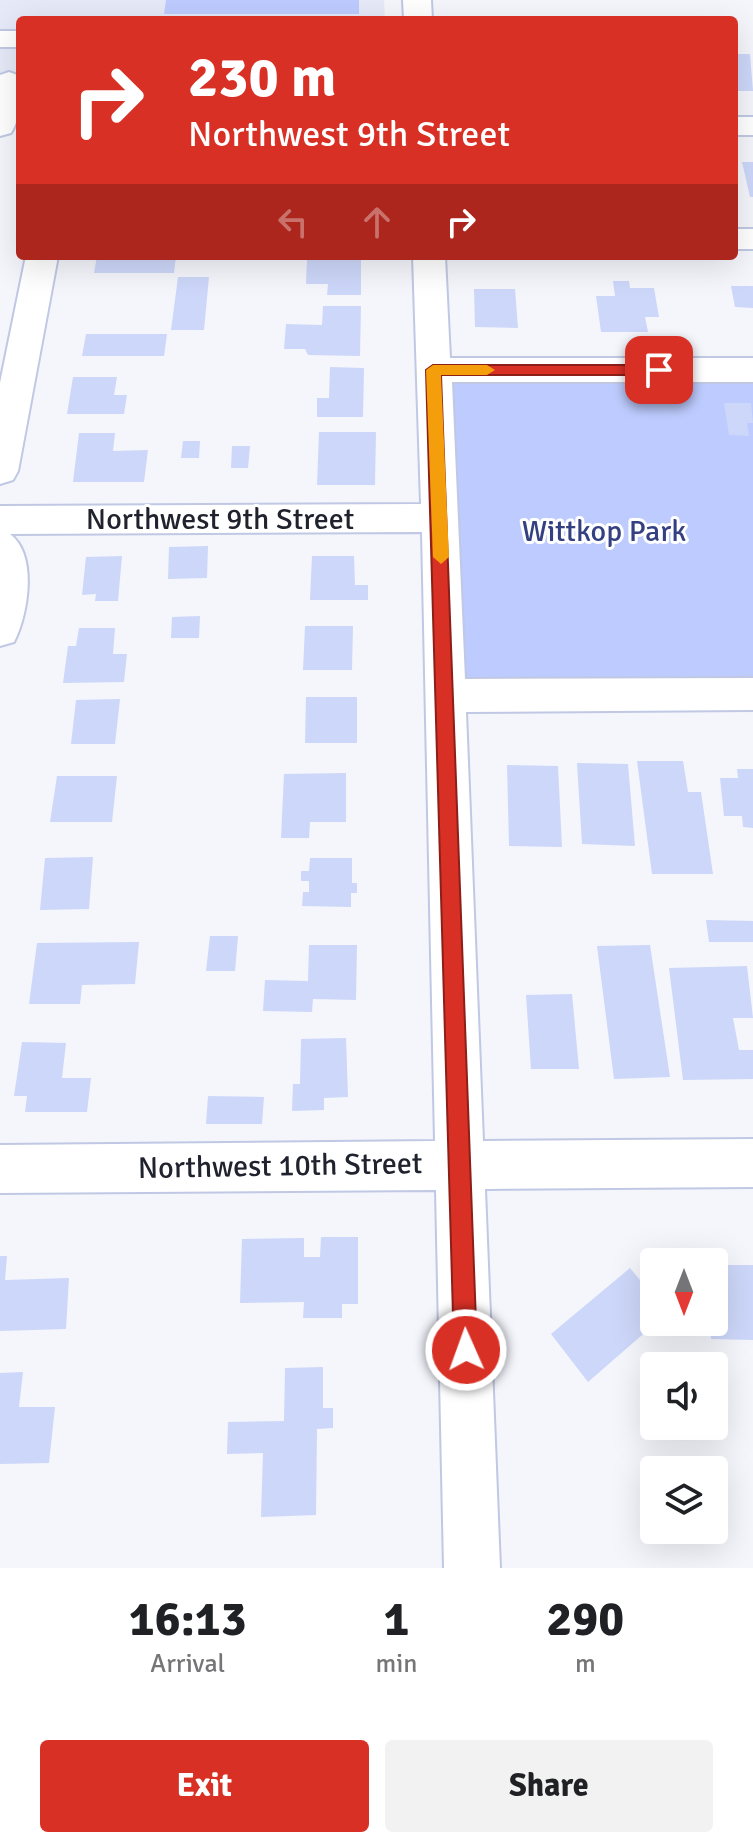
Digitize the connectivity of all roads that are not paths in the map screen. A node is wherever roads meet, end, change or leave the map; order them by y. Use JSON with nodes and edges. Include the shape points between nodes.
{"nodes":[{"id":1,"x":10,"y":81,"type":"edge"},
{"id":2,"x":0,"y":128,"type":"edge"},
{"id":3,"x":41,"y":260,"type":"edge"},
{"id":4,"x":429,"y":260,"type":"edge"},
{"id":5,"x":433,"y":370,"type":"junction"},
{"id":6,"x":753,"y":370,"type":"edge"},
{"id":7,"x":0,"y":471,"type":"edge"},
{"id":8,"x":440,"y":518,"type":"junction"},
{"id":9,"x":0,"y":520,"type":"edge"},
{"id":10,"x":0,"y":545,"type":"edge"},
{"id":11,"x":0,"y":631,"type":"edge"},
{"id":12,"x":753,"y":694,"type":"edge"},
{"id":13,"x":445,"y":696,"type":"junction"},
{"id":14,"x":753,"y":1163,"type":"edge"},
{"id":15,"x":460,"y":1164,"type":"junction"},
{"id":16,"x":0,"y":1169,"type":"edge"},
{"id":17,"x":472,"y":1568,"type":"edge"}],
"edges":[{"from":1,"to":2,"type":"street"},
{"from":3,"to":7,"type":"street"},
{"from":4,"to":5,"type":"street"},
{"from":5,"to":6,"type":"street"},
{"from":5,"to":8,"type":"street"},
{"from":8,"to":9,"type":"street","name":"Northwest 9th Street"},
{"from":8,"to":13,"type":"street"},
{"from":10,"to":11,"type":"street","via":[[10,571]]},
{"from":12,"to":13,"type":"street"},
{"from":13,"to":15,"type":"street"},
{"from":14,"to":15,"type":"street","name":"Northwest 10th Street"},
{"from":15,"to":16,"type":"street","name":"Northwest 10th Street"},
{"from":15,"to":17,"type":"street"}]}
